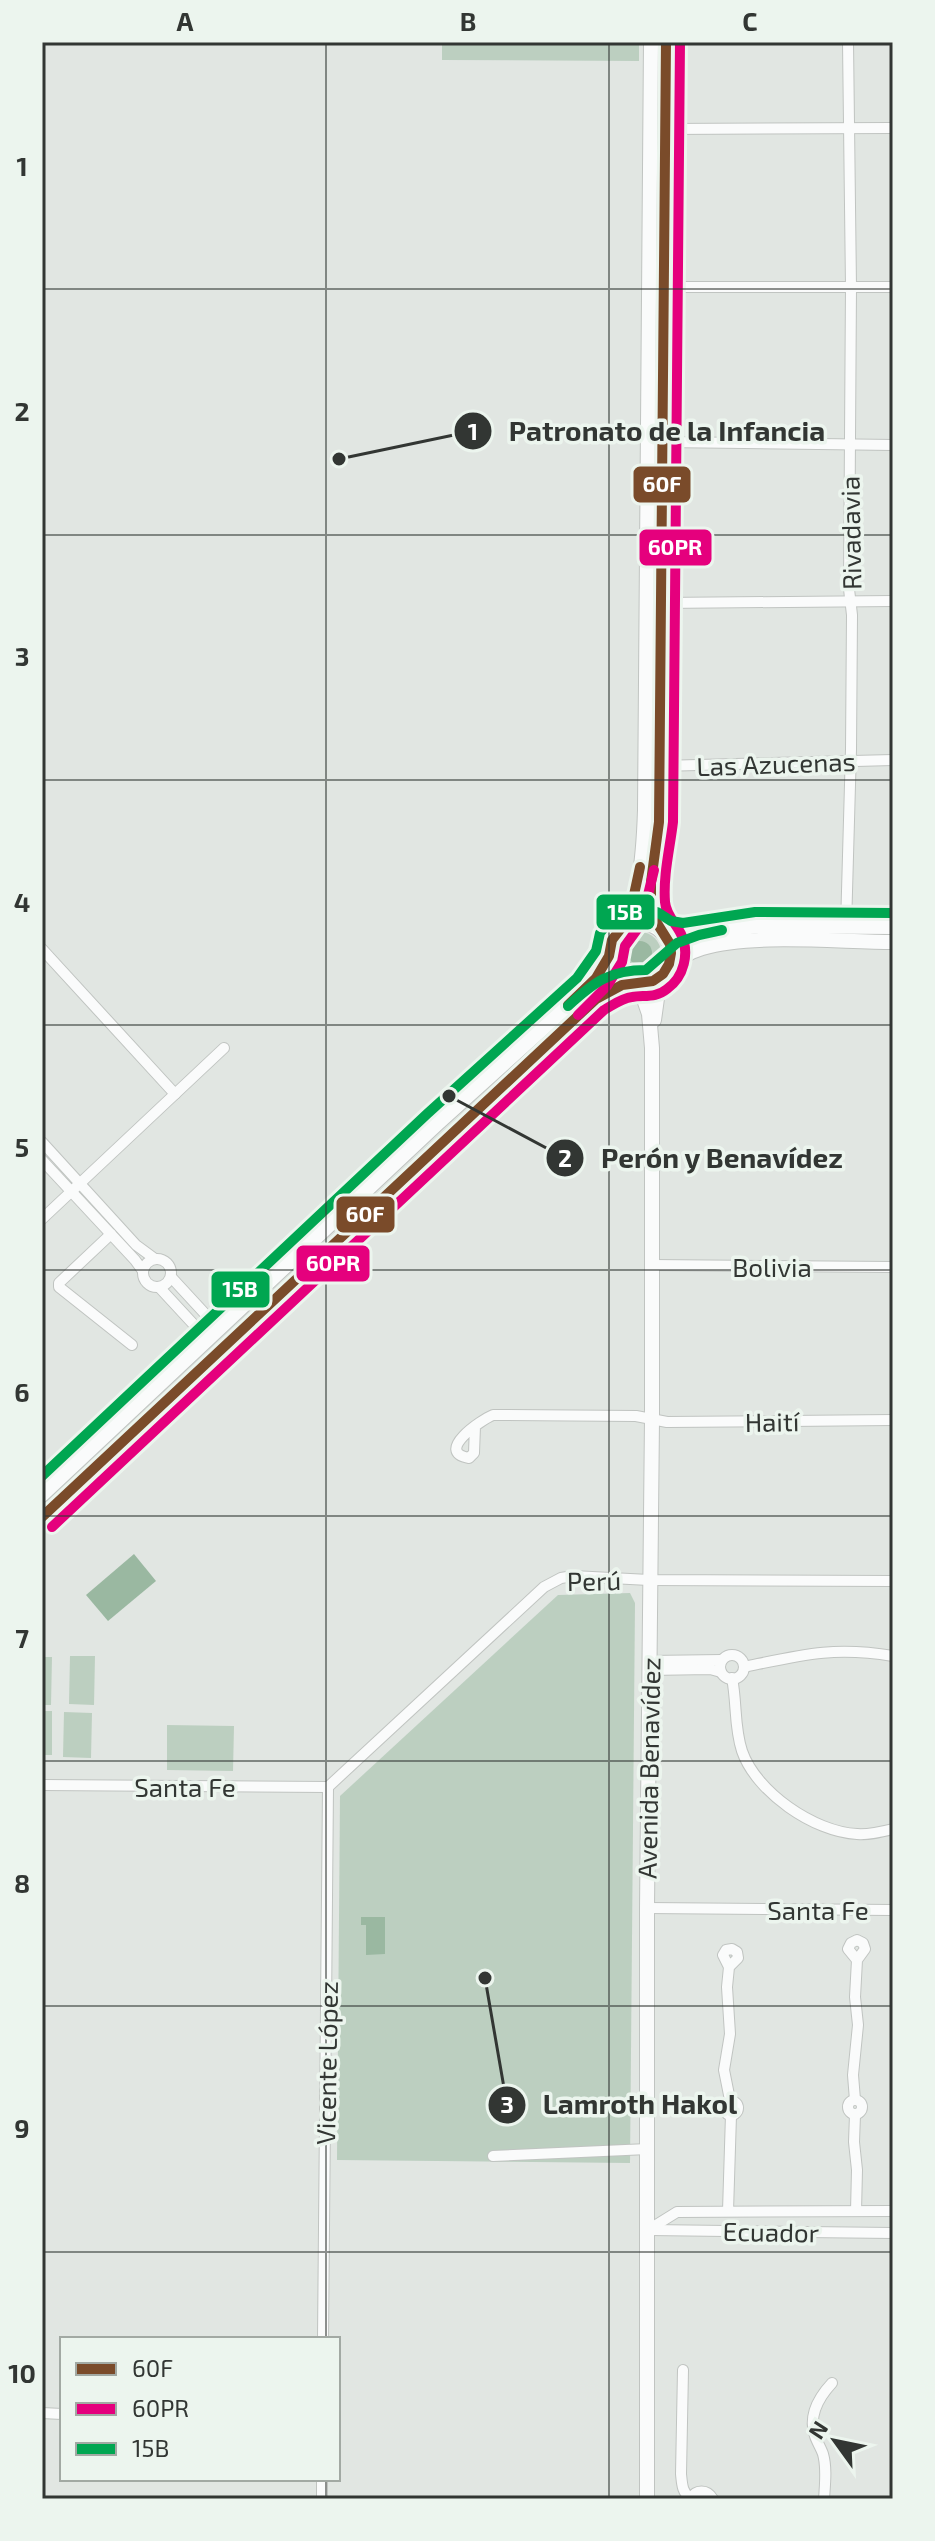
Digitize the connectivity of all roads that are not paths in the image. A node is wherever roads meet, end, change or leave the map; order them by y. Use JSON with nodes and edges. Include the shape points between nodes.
{"nodes":[{"id":1,"x":651,"y":42,"type":"edge"},
{"id":2,"x":666,"y":42,"type":"edge"},
{"id":3,"x":848,"y":42,"type":"edge"},
{"id":4,"x":849,"y":127,"type":"junction"},
{"id":5,"x":893,"y":128,"type":"edge"},
{"id":6,"x":666,"y":129,"type":"junction"},
{"id":7,"x":657,"y":286,"type":"junction"},
{"id":8,"x":851,"y":287,"type":"junction"},
{"id":9,"x":893,"y":287,"type":"edge"},
{"id":10,"x":663,"y":442,"type":"junction"},
{"id":11,"x":849,"y":444,"type":"junction"},
{"id":12,"x":893,"y":445,"type":"edge"},
{"id":13,"x":851,"y":601,"type":"junction"},
{"id":14,"x":893,"y":601,"type":"edge"},
{"id":15,"x":662,"y":603,"type":"junction"},
{"id":16,"x":893,"y":760,"type":"edge"},
{"id":17,"x":850,"y":761,"type":"junction"},
{"id":18,"x":660,"y":766,"type":"junction"},
{"id":19,"x":623,"y":927,"type":"junction"},
{"id":20,"x":846,"y":927,"type":"junction"},
{"id":21,"x":893,"y":927,"type":"edge"},
{"id":22,"x":663,"y":932,"type":"junction"},
{"id":23,"x":893,"y":942,"type":"edge"},
{"id":24,"x":42,"y":949,"type":"edge"},
{"id":25,"x":609,"y":956,"type":"junction"},
{"id":26,"x":667,"y":970,"type":"junction"},
{"id":27,"x":634,"y":984,"type":"junction"},
{"id":28,"x":652,"y":1036,"type":"junction"},
{"id":29,"x":224,"y":1048,"type":"dead end"},
{"id":30,"x":175,"y":1094,"type":"junction"},
{"id":31,"x":42,"y":1142,"type":"edge"},
{"id":32,"x":42,"y":1160,"type":"edge"},
{"id":33,"x":80,"y":1183,"type":"junction"},
{"id":34,"x":72,"y":1191,"type":"junction"},
{"id":35,"x":42,"y":1219,"type":"edge"},
{"id":36,"x":111,"y":1234,"type":"junction"},
{"id":37,"x":155,"y":1259,"type":"junction"},
{"id":38,"x":651,"y":1265,"type":"junction"},
{"id":39,"x":893,"y":1267,"type":"edge"},
{"id":40,"x":143,"y":1271,"type":"junction"},
{"id":41,"x":171,"y":1277,"type":"junction"},
{"id":42,"x":159,"y":1287,"type":"junction"},
{"id":43,"x":219,"y":1329,"type":"junction"},
{"id":44,"x":208,"y":1340,"type":"junction"},
{"id":45,"x":132,"y":1345,"type":"dead end"},
{"id":46,"x":652,"y":1419,"type":"junction"},
{"id":47,"x":893,"y":1420,"type":"edge"},
{"id":48,"x":475,"y":1426,"type":"dead end"},
{"id":49,"x":42,"y":1495,"type":"edge"},
{"id":50,"x":42,"y":1517,"type":"edge"},
{"id":51,"x":649,"y":1580,"type":"junction"},
{"id":52,"x":893,"y":1581,"type":"edge"},
{"id":53,"x":893,"y":1656,"type":"edge"},
{"id":54,"x":649,"y":1666,"type":"junction"},
{"id":55,"x":722,"y":1666,"type":"junction"},
{"id":56,"x":744,"y":1667,"type":"junction"},
{"id":57,"x":732,"y":1678,"type":"junction"},
{"id":58,"x":42,"y":1785,"type":"edge"},
{"id":59,"x":328,"y":1787,"type":"junction"},
{"id":60,"x":893,"y":1829,"type":"edge"},
{"id":61,"x":647,"y":1908,"type":"junction"},
{"id":62,"x":893,"y":1910,"type":"edge"},
{"id":63,"x":857,"y":1960,"type":"dead end"},
{"id":64,"x":729,"y":1967,"type":"dead end"},
{"id":65,"x":648,"y":2149,"type":"junction"},
{"id":66,"x":493,"y":2156,"type":"dead end"},
{"id":67,"x":728,"y":2211,"type":"junction"},
{"id":68,"x":856,"y":2211,"type":"junction"},
{"id":69,"x":893,"y":2211,"type":"edge"},
{"id":70,"x":648,"y":2230,"type":"junction"},
{"id":71,"x":893,"y":2233,"type":"edge"},
{"id":72,"x":323,"y":2337,"type":"edge"},
{"id":73,"x":683,"y":2370,"type":"dead end"},
{"id":74,"x":832,"y":2383,"type":"dead end"},
{"id":75,"x":690,"y":2498,"type":"edge"},
{"id":76,"x":647,"y":2499,"type":"edge"},
{"id":77,"x":713,"y":2499,"type":"edge"},
{"id":78,"x":824,"y":2499,"type":"edge"}],
"edges":[{"from":1,"to":7,"type":"main road"},
{"from":2,"to":6,"type":"main road"},
{"from":3,"to":4,"type":"street","name":"Rivadavia"},
{"from":4,"to":5,"type":"street"},
{"from":4,"to":6,"type":"street"},
{"from":4,"to":8,"type":"street","name":"Rivadavia"},
{"from":6,"to":7,"type":"main road"},
{"from":7,"to":8,"type":"street"},
{"from":7,"to":10,"type":"main road"},
{"from":7,"to":19,"type":"main road","via":[[644,841],[633,907]]},
{"from":8,"to":9,"type":"street"},
{"from":8,"to":11,"type":"street","name":"Rivadavia"},
{"from":10,"to":11,"type":"street"},
{"from":10,"to":15,"type":"main road"},
{"from":11,"to":12,"type":"street"},
{"from":11,"to":13,"type":"street","name":"Rivadavia"},
{"from":13,"to":14,"type":"street"},
{"from":13,"to":15,"type":"street"},
{"from":13,"to":17,"type":"street","name":"Rivadavia"},
{"from":15,"to":18,"type":"main road"},
{"from":16,"to":17,"type":"street","name":"Las Azucenas"},
{"from":17,"to":18,"type":"street","name":"Las Azucenas"},
{"from":17,"to":20,"type":"street","name":"Rivadavia"},
{"from":18,"to":22,"type":"main road","via":[[651,903]]},
{"from":19,"to":22,"type":"main road","via":[[643,922]]},
{"from":19,"to":25,"type":"main road","via":[[612,940]]},
{"from":20,"to":21,"type":"main road"},
{"from":20,"to":22,"type":"main road","via":[[756,926],[683,937]]},
{"from":22,"to":26,"type":"main road","via":[[672,950]]},
{"from":23,"to":26,"type":"main road","via":[[727,944],[700,949]]},
{"from":24,"to":30,"type":"street"},
{"from":25,"to":27,"type":"main road","via":[[615,972]]},
{"from":25,"to":43,"type":"main road","via":[[588,987]]},
{"from":26,"to":27,"type":"main road","via":[[653,982]]},
{"from":26,"to":28,"type":"main road","name":"Avenida Benavídez","via":[[658,991]]},
{"from":27,"to":28,"type":"main road","name":"Avenida Benavídez","via":[[649,1014]]},
{"from":27,"to":50,"type":"main road","via":[[596,999]]},
{"from":28,"to":38,"type":"main road","name":"Avenida Benavídez"},
{"from":29,"to":30,"type":"street"},
{"from":30,"to":33,"type":"street"},
{"from":31,"to":33,"type":"street"},
{"from":32,"to":34,"type":"street"},
{"from":33,"to":34,"type":"street"},
{"from":33,"to":37,"type":"street"},
{"from":34,"to":35,"type":"street"},
{"from":34,"to":36,"type":"street"},
{"from":36,"to":40,"type":"street"},
{"from":36,"to":45,"type":"street","via":[[59,1287]]},
{"from":37,"to":40,"type":"street"},
{"from":37,"to":41,"type":"street","via":[[168,1264]]},
{"from":38,"to":39,"type":"street","name":"Bolivia"},
{"from":38,"to":46,"type":"main road","name":"Avenida Benavídez"},
{"from":40,"to":42,"type":"street","via":[[148,1284]]},
{"from":41,"to":42,"type":"street"},
{"from":41,"to":43,"type":"street"},
{"from":42,"to":44,"type":"street"},
{"from":43,"to":44,"type":"main road"},
{"from":44,"to":49,"type":"main road"},
{"from":46,"to":47,"type":"street","name":"Haití"},
{"from":46,"to":48,"type":"street","name":"Haití","via":[[493,1415]]},
{"from":46,"to":51,"type":"main road","name":"Avenida Benavídez"},
{"from":51,"to":52,"type":"street","name":"Perú"},
{"from":51,"to":54,"type":"main road","name":"Avenida Benavídez"},
{"from":51,"to":59,"type":"street","name":"Perú","via":[[554,1580]]},
{"from":53,"to":56,"type":"street","via":[[821,1651]]},
{"from":54,"to":55,"type":"street"},
{"from":54,"to":61,"type":"main road","name":"Avenida Benavídez"},
{"from":55,"to":56,"type":"street","via":[[728,1656],[735,1656]]},
{"from":55,"to":57,"type":"street"},
{"from":56,"to":57,"type":"street"},
{"from":57,"to":60,"type":"street","via":[[743,1754],[781,1802],[840,1831]]},
{"from":58,"to":59,"type":"street","name":"Santa Fe"},
{"from":59,"to":72,"type":"street","name":"Vicente López"},
{"from":61,"to":62,"type":"street","name":"Santa Fe"},
{"from":61,"to":65,"type":"main road","name":"Avenida Benavídez"},
{"from":63,"to":68,"type":"street","via":[[853,2075],[855,2100],[863,2107],[855,2115]]},
{"from":64,"to":67,"type":"street","via":[[730,2034],[724,2070],[730,2100],[738,2107],[731,2115]]},
{"from":65,"to":66,"type":"street"},
{"from":65,"to":70,"type":"main road","name":"Avenida Benavídez"},
{"from":67,"to":68,"type":"street"},
{"from":67,"to":70,"type":"street","via":[[677,2212]]},
{"from":68,"to":69,"type":"street"},
{"from":70,"to":71,"type":"street","name":"Ecuador"},
{"from":70,"to":76,"type":"main road","name":"Avenida Benavídez"},
{"from":73,"to":75,"type":"street","via":[[681,2474]]},
{"from":74,"to":78,"type":"street","via":[[816,2405],[813,2420],[826,2469]]},
{"from":75,"to":77,"type":"street","via":[[705,2491]]}]}
